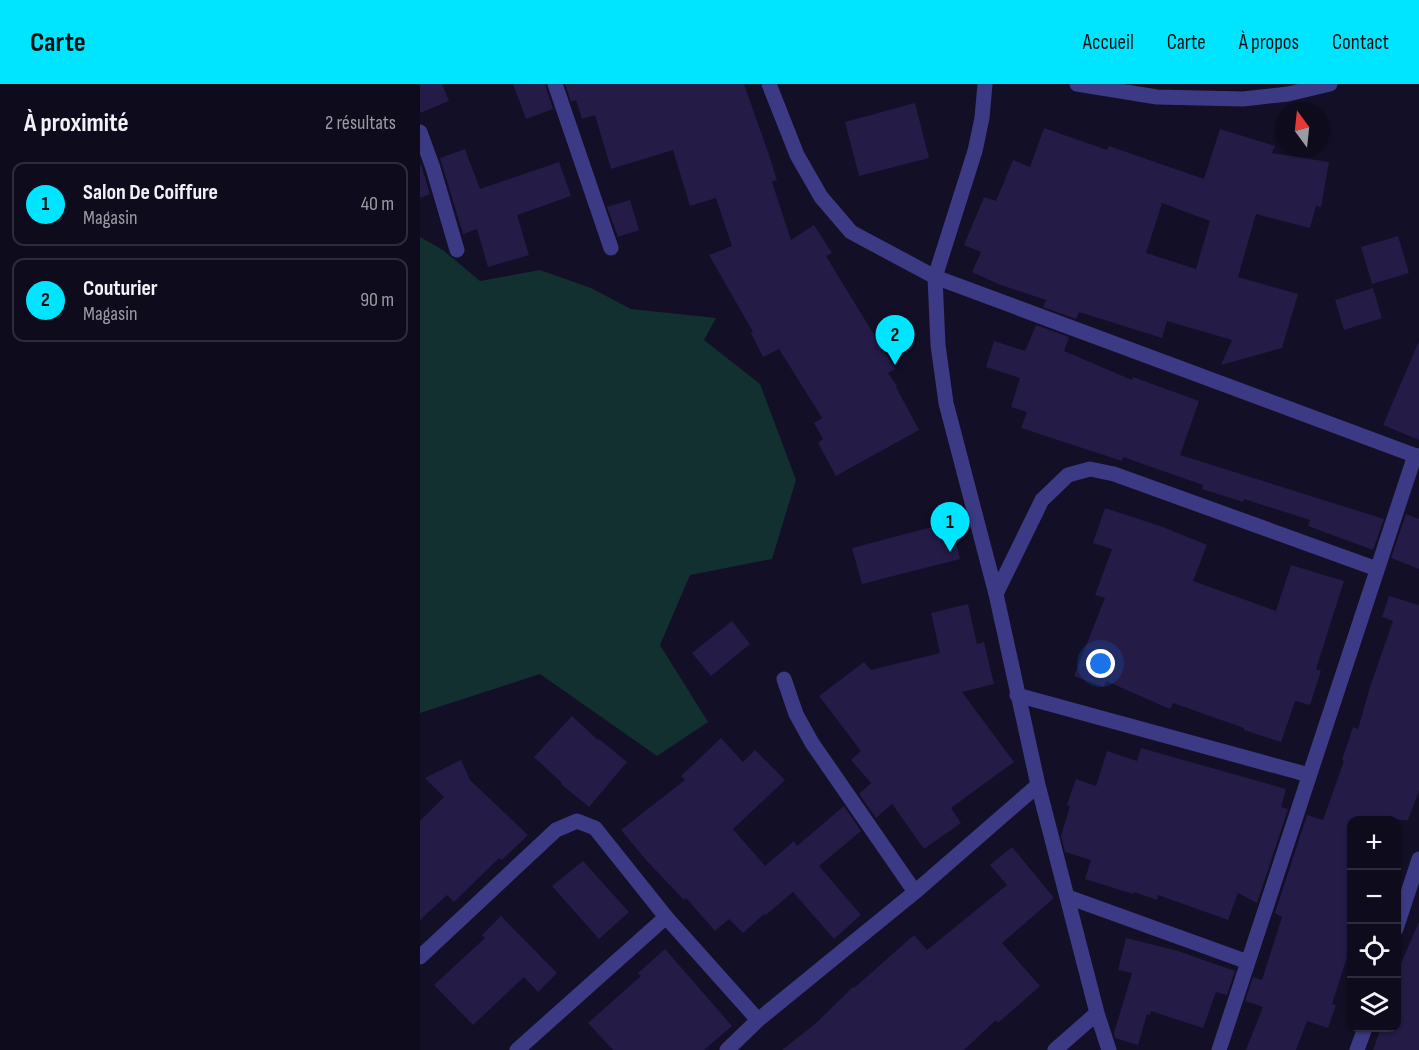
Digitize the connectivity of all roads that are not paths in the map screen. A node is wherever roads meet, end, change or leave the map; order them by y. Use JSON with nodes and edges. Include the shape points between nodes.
{"nodes":[{"id":1,"x":555,"y":84,"type":"edge"},
{"id":2,"x":769,"y":84,"type":"edge"},
{"id":3,"x":985,"y":84,"type":"edge"},
{"id":4,"x":1077,"y":84,"type":"edge"},
{"id":5,"x":1330,"y":84,"type":"edge"},
{"id":6,"x":1243,"y":91,"type":"edge"},
{"id":7,"x":420,"y":132,"type":"edge"},
{"id":8,"x":611,"y":248,"type":"dead end"},
{"id":9,"x":457,"y":250,"type":"dead end"},
{"id":10,"x":935,"y":278,"type":"junction"},
{"id":11,"x":1417,"y":456,"type":"edge"},
{"id":12,"x":1377,"y":570,"type":"junction"},
{"id":13,"x":996,"y":594,"type":"junction"},
{"id":14,"x":784,"y":679,"type":"dead end"},
{"id":15,"x":1017,"y":695,"type":"junction"},
{"id":16,"x":1309,"y":775,"type":"junction"},
{"id":17,"x":1038,"y":785,"type":"junction"},
{"id":18,"x":1419,"y":859,"type":"edge"},
{"id":19,"x":915,"y":892,"type":"junction"},
{"id":20,"x":1068,"y":897,"type":"junction"},
{"id":21,"x":666,"y":917,"type":"junction"},
{"id":22,"x":1398,"y":924,"type":"edge"},
{"id":23,"x":420,"y":957,"type":"edge"},
{"id":24,"x":1248,"y":962,"type":"junction"},
{"id":25,"x":1097,"y":1013,"type":"junction"},
{"id":26,"x":758,"y":1020,"type":"junction"},
{"id":27,"x":1364,"y":1032,"type":"edge"},
{"id":28,"x":517,"y":1050,"type":"edge"},
{"id":29,"x":727,"y":1050,"type":"edge"},
{"id":30,"x":1055,"y":1050,"type":"edge"},
{"id":31,"x":1109,"y":1050,"type":"edge"},
{"id":32,"x":1219,"y":1050,"type":"edge"},
{"id":33,"x":1357,"y":1050,"type":"edge"}],
"edges":[{"from":1,"to":8,"type":"street"},
{"from":2,"to":10,"type":"street","via":[[797,155],[821,197],[851,232]]},
{"from":3,"to":10,"type":"street","via":[[975,151]]},
{"from":4,"to":6,"type":"street","via":[[1157,97]]},
{"from":5,"to":6,"type":"street","via":[[1288,94]]},
{"from":7,"to":9,"type":"street"},
{"from":10,"to":11,"type":"street"},
{"from":10,"to":13,"type":"street","via":[[946,403]]},
{"from":11,"to":12,"type":"street"},
{"from":12,"to":13,"type":"street","via":[[1114,474],[1090,469],[1068,475],[1042,500]]},
{"from":12,"to":16,"type":"street"},
{"from":13,"to":15,"type":"street"},
{"from":14,"to":19,"type":"street","via":[[796,714],[812,743]]},
{"from":15,"to":16,"type":"street"},
{"from":15,"to":17,"type":"street"},
{"from":16,"to":24,"type":"street"},
{"from":17,"to":19,"type":"street"},
{"from":17,"to":20,"type":"street"},
{"from":18,"to":22,"type":"street"},
{"from":19,"to":26,"type":"street"},
{"from":20,"to":24,"type":"street"},
{"from":20,"to":25,"type":"street"},
{"from":21,"to":23,"type":"street","via":[[595,828],[577,821],[556,830]]},
{"from":21,"to":26,"type":"street"},
{"from":21,"to":28,"type":"street"},
{"from":24,"to":32,"type":"street"},
{"from":25,"to":30,"type":"street"},
{"from":25,"to":31,"type":"street"},
{"from":26,"to":29,"type":"street"},
{"from":27,"to":33,"type":"street"}]}
